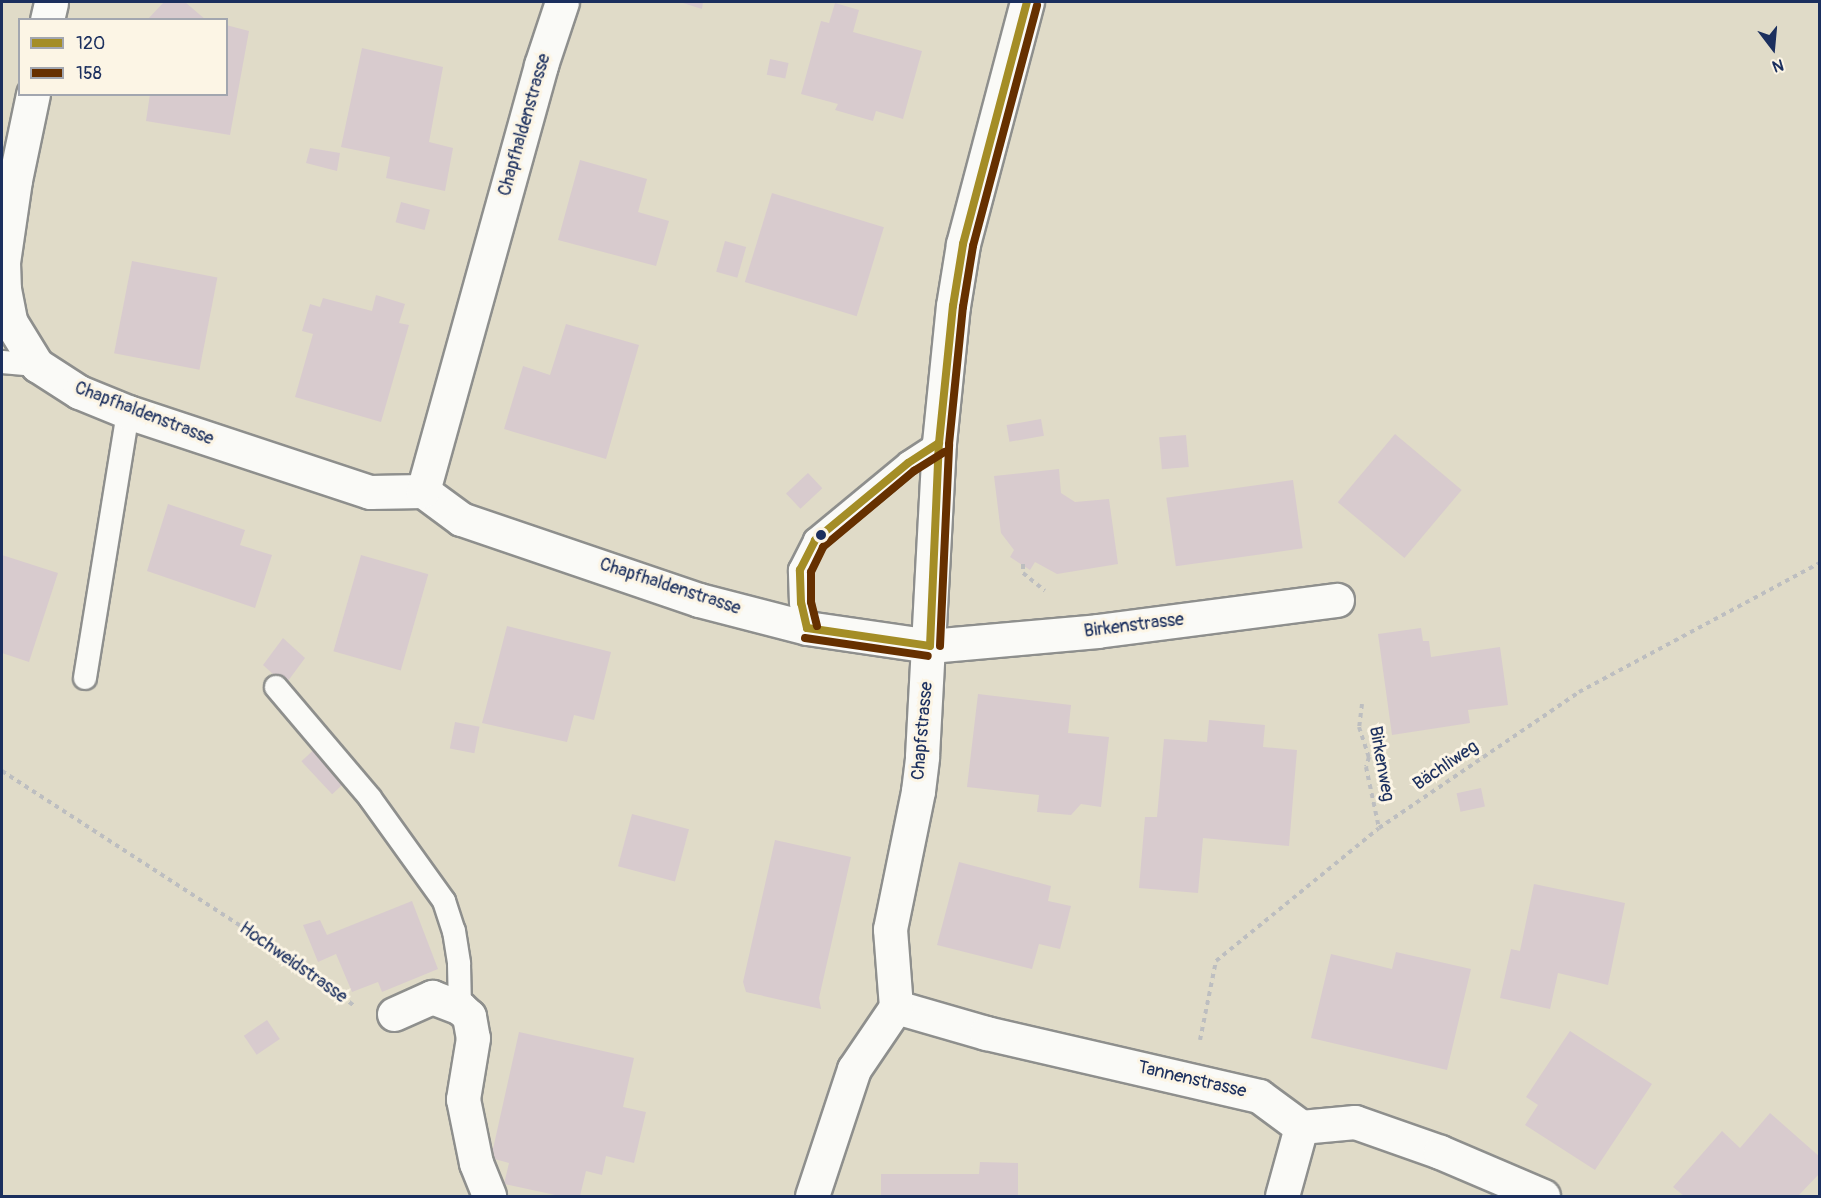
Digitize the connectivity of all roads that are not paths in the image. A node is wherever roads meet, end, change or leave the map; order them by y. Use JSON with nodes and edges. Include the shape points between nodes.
{"nodes":[{"id":1,"x":51,"y":2,"type":"edge"},
{"id":2,"x":562,"y":2,"type":"edge"},
{"id":3,"x":1027,"y":2,"type":"edge"},
{"id":4,"x":47,"y":18,"type":"edge"},
{"id":5,"x":33,"y":96,"type":"edge"},
{"id":6,"x":2,"y":362,"type":"edge"},
{"id":7,"x":37,"y":365,"type":"junction"},
{"id":8,"x":128,"y":412,"type":"junction"},
{"id":9,"x":939,"y":443,"type":"junction"},
{"id":10,"x":423,"y":491,"type":"junction"},
{"id":11,"x":1337,"y":600,"type":"dead end"},
{"id":12,"x":807,"y":628,"type":"junction"},
{"id":13,"x":930,"y":646,"type":"junction"},
{"id":14,"x":85,"y":678,"type":"dead end"},
{"id":15,"x":276,"y":687,"type":"dead end"},
{"id":16,"x":896,"y":1007,"type":"junction"},
{"id":17,"x":460,"y":1008,"type":"junction"},
{"id":18,"x":394,"y":1014,"type":"road end"},
{"id":19,"x":1301,"y":1127,"type":"junction"},
{"id":20,"x":489,"y":1197,"type":"edge"},
{"id":21,"x":812,"y":1197,"type":"edge"},
{"id":22,"x":1281,"y":1197,"type":"edge"},
{"id":23,"x":1543,"y":1197,"type":"edge"}],
"edges":[{"from":1,"to":4,"type":"street"},
{"from":2,"to":10,"type":"street","name":"Chapfhaldenstrasse"},
{"from":3,"to":9,"type":"street","name":"Chapfstrasse","via":[[963,244]]},
{"from":5,"to":7,"type":"street","name":"Chapfhaldenstrasse","via":[[3,262],[10,321]]},
{"from":6,"to":7,"type":"lane"},
{"from":7,"to":8,"type":"street","name":"Chapfhaldenstrasse","via":[[79,392]]},
{"from":8,"to":10,"type":"street","name":"Chapfhaldenstrasse","via":[[370,492]]},
{"from":8,"to":14,"type":"lane"},
{"from":9,"to":12,"type":"lane","via":[[908,463],[815,540],[800,570]]},
{"from":9,"to":13,"type":"street","name":"Chapfstrasse"},
{"from":10,"to":12,"type":"street","name":"Chapfhaldenstrasse","via":[[461,519],[699,600]]},
{"from":11,"to":13,"type":"street","name":"Birkenstrasse"},
{"from":12,"to":13,"type":"street","name":"Chapfhaldenstrasse"},
{"from":13,"to":16,"type":"street","name":"Chapfstrasse","via":[[918,791],[890,929]]},
{"from":15,"to":17,"type":"lane","via":[[370,798],[444,901],[459,964]]},
{"from":16,"to":19,"type":"street","name":"Tannenstrasse","via":[[986,1033],[1259,1096]]},
{"from":16,"to":21,"type":"street","via":[[854,1069]]},
{"from":17,"to":18,"type":"street","via":[[432,997]]},
{"from":17,"to":20,"type":"street","via":[[469,1016],[473,1038],[463,1099],[476,1163]]},
{"from":19,"to":22,"type":"street"},
{"from":19,"to":23,"type":"street","via":[[1355,1122],[1440,1152]]}]}
